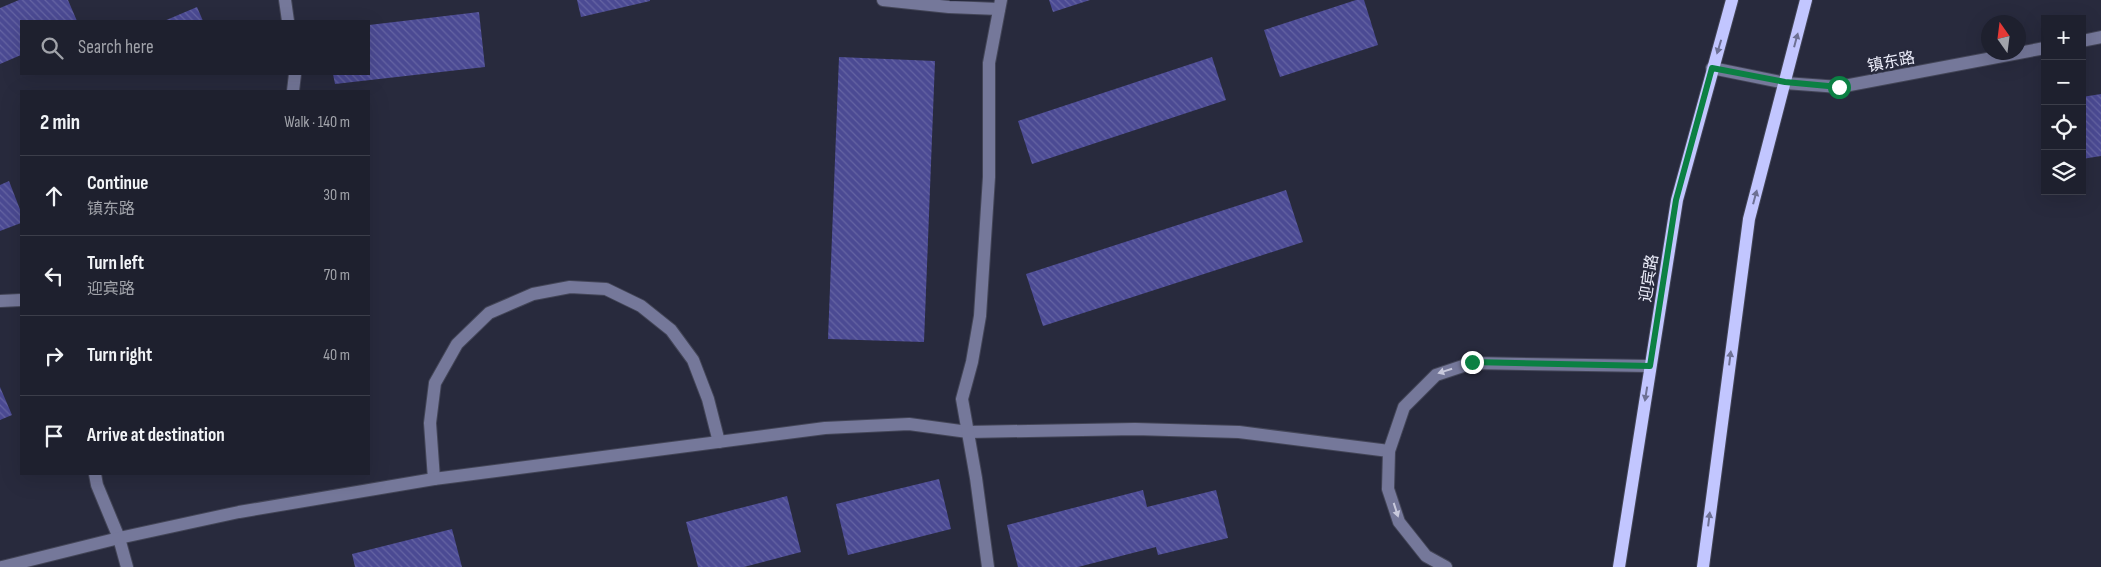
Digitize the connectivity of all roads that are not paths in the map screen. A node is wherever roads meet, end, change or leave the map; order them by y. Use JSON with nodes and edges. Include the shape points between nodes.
{"nodes":[{"id":1,"x":285,"y":0,"type":"edge"},
{"id":2,"x":883,"y":0,"type":"edge"},
{"id":3,"x":1732,"y":0,"type":"edge"},
{"id":4,"x":1806,"y":0,"type":"edge"},
{"id":5,"x":1000,"y":4,"type":"edge"},
{"id":6,"x":288,"y":20,"type":"edge"},
{"id":7,"x":2101,"y":37,"type":"edge"},
{"id":8,"x":2086,"y":40,"type":"edge"},
{"id":9,"x":2041,"y":49,"type":"edge"},
{"id":10,"x":1712,"y":68,"type":"junction"},
{"id":11,"x":295,"y":75,"type":"edge"},
{"id":12,"x":1785,"y":82,"type":"junction"},
{"id":13,"x":293,"y":90,"type":"edge"},
{"id":14,"x":20,"y":300,"type":"edge"},
{"id":15,"x":0,"y":301,"type":"edge"},
{"id":16,"x":1650,"y":366,"type":"junction"},
{"id":17,"x":968,"y":432,"type":"junction"},
{"id":18,"x":719,"y":442,"type":"junction"},
{"id":19,"x":1389,"y":451,"type":"junction"},
{"id":20,"x":95,"y":475,"type":"edge"},
{"id":21,"x":434,"y":479,"type":"junction"},
{"id":22,"x":119,"y":538,"type":"junction"},
{"id":23,"x":2,"y":567,"type":"edge"},
{"id":24,"x":127,"y":567,"type":"edge"},
{"id":25,"x":988,"y":567,"type":"edge"},
{"id":26,"x":1446,"y":567,"type":"edge"},
{"id":27,"x":1618,"y":567,"type":"edge"},
{"id":28,"x":1703,"y":567,"type":"edge"}],
"edges":[{"from":1,"to":6,"type":"street"},
{"from":2,"to":5,"type":"street","via":[[949,7]]},
{"from":3,"to":10,"type":"main road","name":"迎宾路","one_way":true},
{"from":12,"to":4,"type":"main road","one_way":true},
{"from":5,"to":17,"type":"street","via":[[989,63],[989,177],[980,316],[962,399]]},
{"from":7,"to":8,"type":"street"},
{"from":9,"to":12,"type":"street","name":"镇东路","via":[[1839,87]]},
{"from":10,"to":12,"type":"street","name":"镇东路"},
{"from":10,"to":16,"type":"main road","name":"迎宾路","via":[[1676,200]]},
{"from":11,"to":13,"type":"street"},
{"from":28,"to":12,"type":"main road","one_way":true,"via":[[1749,219]]},
{"from":14,"to":15,"type":"street"},
{"from":16,"to":19,"type":"street","one_way":true,"via":[[1472,362],[1436,374],[1404,408]]},
{"from":16,"to":27,"type":"main road","name":"迎宾路","one_way":true},
{"from":17,"to":18,"type":"street","via":[[909,424],[825,428]]},
{"from":17,"to":19,"type":"street","via":[[1135,429],[1239,432]]},
{"from":17,"to":25,"type":"street"},
{"from":18,"to":21,"type":"street"},
{"from":18,"to":21,"type":"street","via":[[708,399],[693,360],[671,330],[641,306],[606,289],[570,286],[532,294],[489,313],[457,344],[435,383],[430,423]]},
{"from":19,"to":26,"type":"street","one_way":true,"via":[[1388,489],[1399,522],[1426,556]]},
{"from":20,"to":22,"type":"street"},
{"from":21,"to":22,"type":"street","via":[[239,512]]},
{"from":22,"to":23,"type":"street"},
{"from":22,"to":24,"type":"street"}]}
